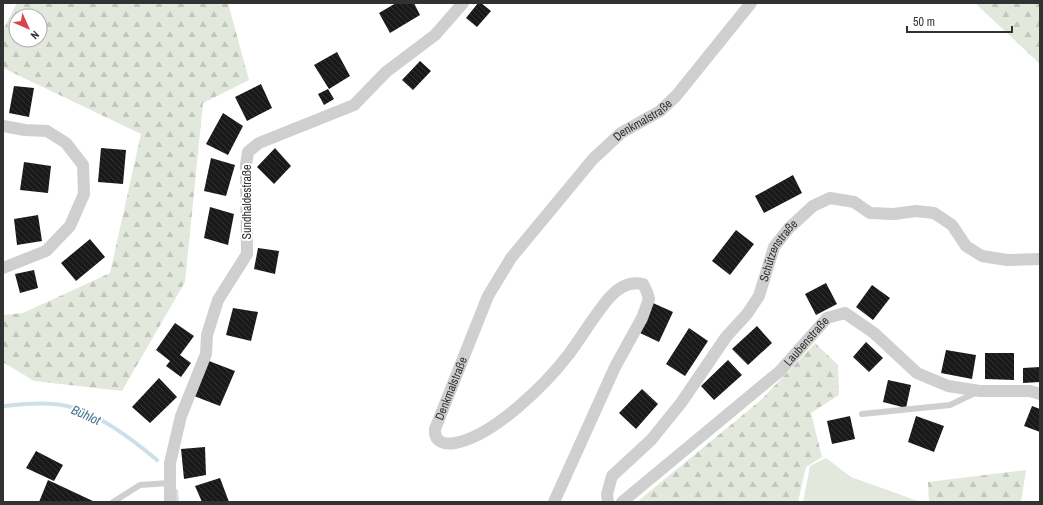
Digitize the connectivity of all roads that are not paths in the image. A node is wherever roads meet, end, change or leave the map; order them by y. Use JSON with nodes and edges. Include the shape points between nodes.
{"nodes":[{"id":1,"x":463,"y":3,"type":"edge"},
{"id":2,"x":751,"y":3,"type":"edge"},
{"id":3,"x":3,"y":126,"type":"edge"},
{"id":4,"x":1040,"y":259,"type":"edge"},
{"id":5,"x":3,"y":268,"type":"edge"},
{"id":6,"x":980,"y":391,"type":"junction"},
{"id":7,"x":1040,"y":394,"type":"edge"},
{"id":8,"x":862,"y":414,"type":"dead end"},
{"id":9,"x":170,"y":483,"type":"junction"},
{"id":10,"x":113,"y":502,"type":"edge"},
{"id":11,"x":170,"y":502,"type":"edge"},
{"id":12,"x":554,"y":502,"type":"edge"},
{"id":13,"x":608,"y":502,"type":"edge"},
{"id":14,"x":622,"y":502,"type":"edge"}],
"edges":[{"from":1,"to":9,"type":"street","name":"Sundhaldestraße","via":[[435,35],[386,72],[354,105],[260,142],[248,152],[247,254],[218,300],[207,335],[206,354],[181,416],[170,462]]},
{"from":2,"to":12,"type":"street","name":"Denkmalstraße","via":[[676,96],[660,111],[621,133],[593,159],[511,258],[488,296],[435,429],[437,440],[446,444],[463,441],[492,427],[518,408],[549,377],[611,296],[635,282],[643,284],[649,299],[642,318],[615,367]]},
{"from":3,"to":5,"type":"street","via":[[47,131],[66,143],[83,165],[84,194],[70,226],[46,251]]},
{"from":4,"to":13,"type":"street","name":"Schützenstraße","via":[[1007,260],[982,256],[966,246],[952,225],[934,213],[870,213],[854,202],[830,198],[813,206],[789,228],[774,247],[758,296],[747,314],[726,337],[681,403],[651,440],[612,476],[606,494]]},
{"from":6,"to":7,"type":"street","name":"Laubenstraße","via":[[1030,391]]},
{"from":6,"to":8,"type":"lane","via":[[950,405]]},
{"from":6,"to":14,"type":"street","name":"Laubenstraße","via":[[948,386],[917,373],[874,333],[845,313],[827,318],[780,371]]},
{"from":9,"to":10,"type":"lane","via":[[140,485]]},
{"from":9,"to":11,"type":"street","name":"Sundhaldestraße"}]}
